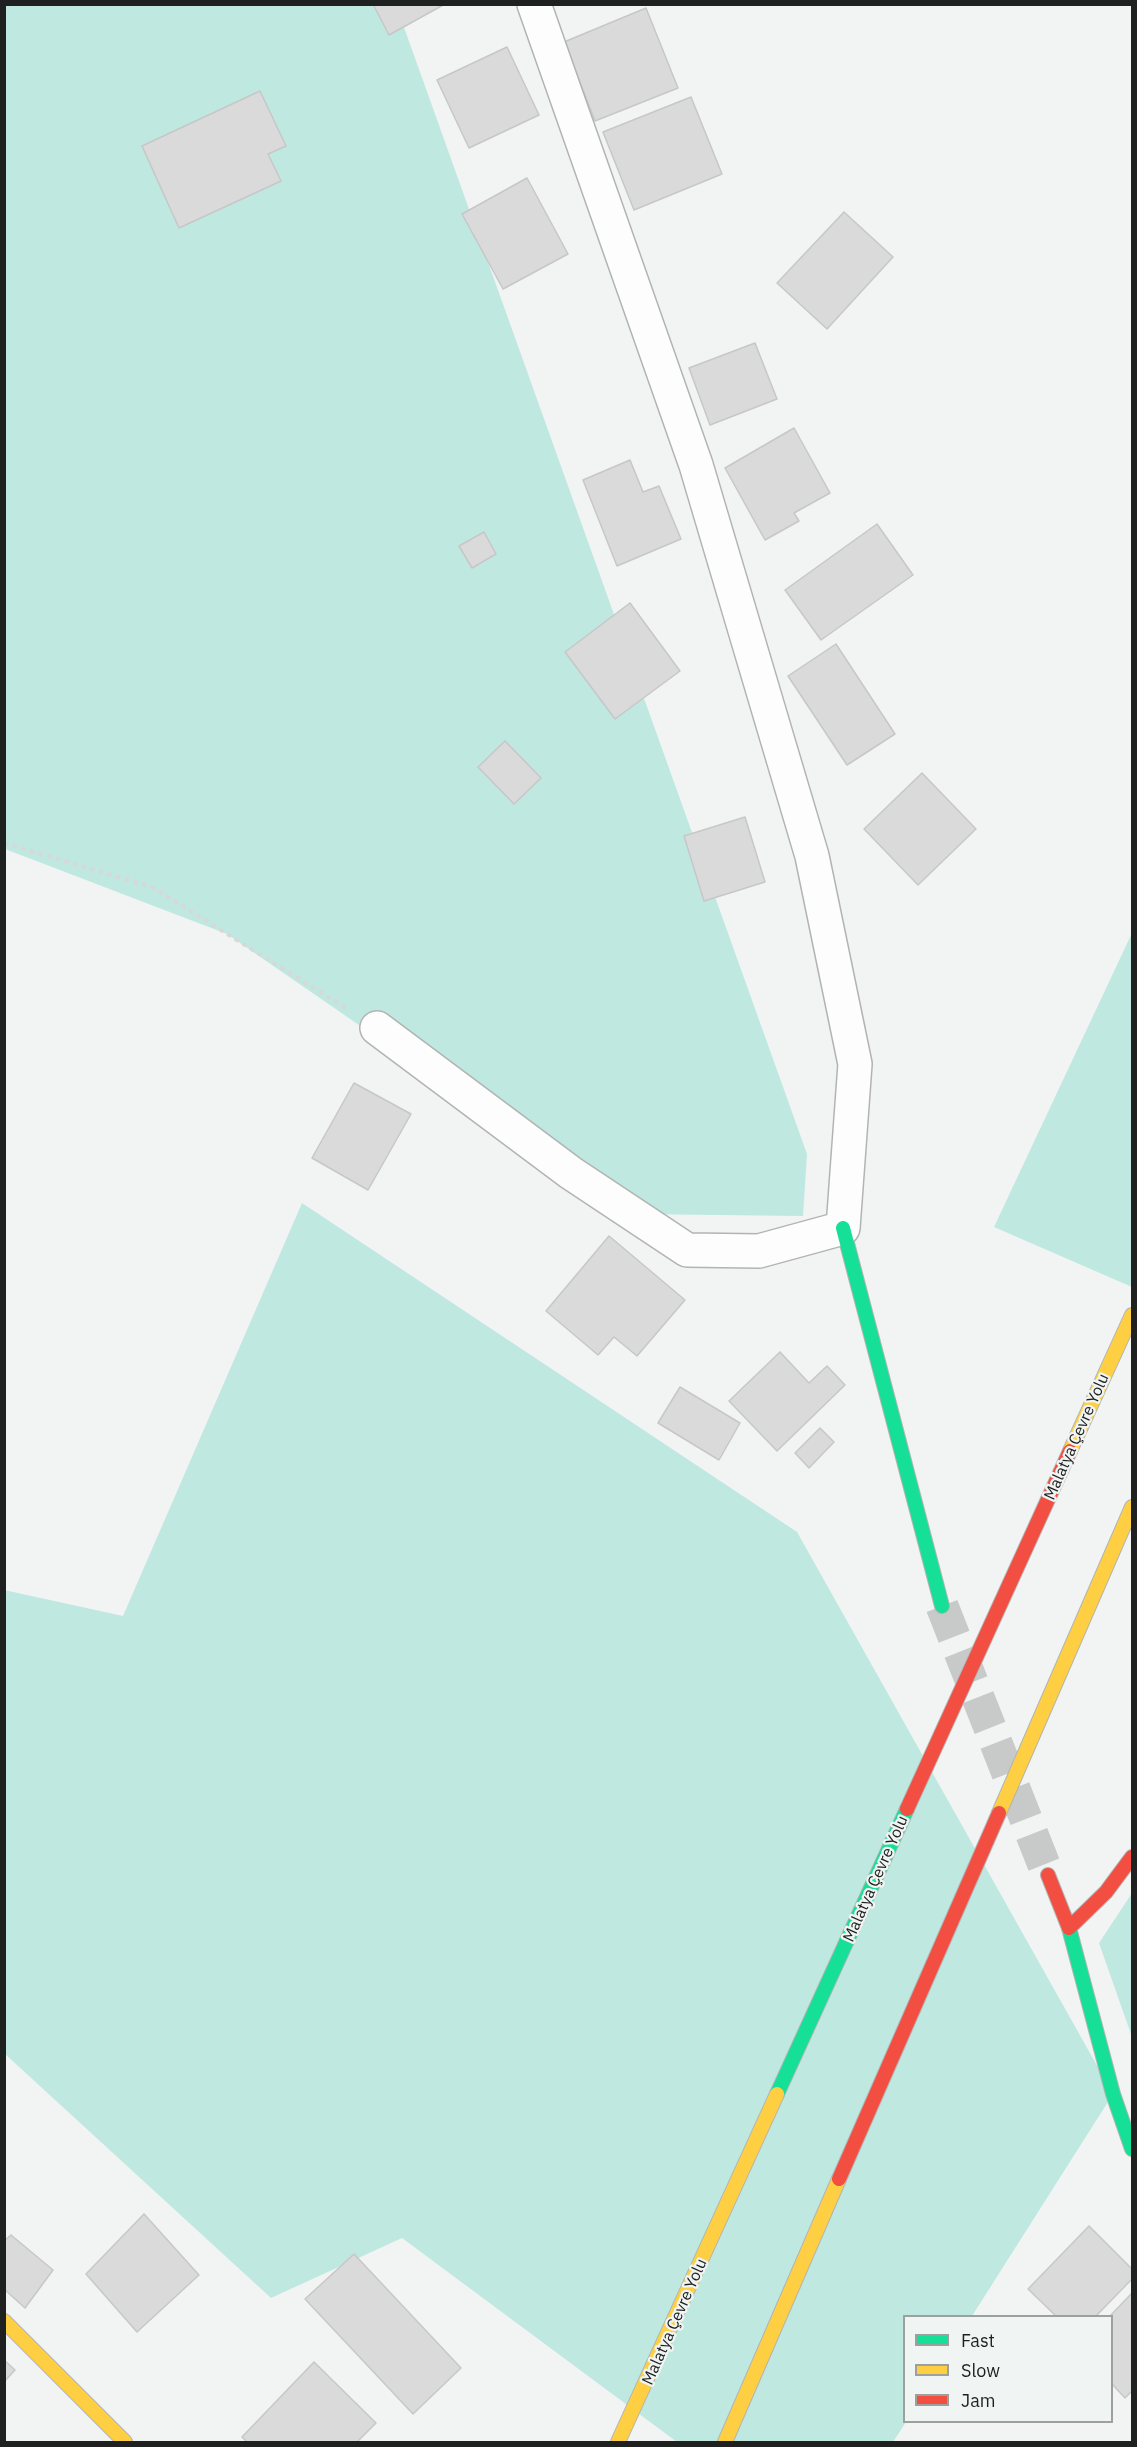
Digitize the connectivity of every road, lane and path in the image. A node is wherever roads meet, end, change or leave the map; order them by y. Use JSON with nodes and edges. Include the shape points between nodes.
{"nodes":[{"id":1,"x":534,"y":4,"type":"edge"},
{"id":2,"x":4,"y":843,"type":"edge"},
{"id":3,"x":377,"y":1028,"type":"joint"},
{"id":4,"x":843,"y":1228,"type":"junction"},
{"id":5,"x":1132,"y":1315,"type":"edge"},
{"id":6,"x":1132,"y":1507,"type":"edge"},
{"id":7,"x":942,"y":1606,"type":"tunnel mouth"},
{"id":8,"x":1132,"y":1857,"type":"edge"},
{"id":9,"x":1048,"y":1875,"type":"tunnel mouth"},
{"id":10,"x":1069,"y":1928,"type":"junction"},
{"id":11,"x":1132,"y":2149,"type":"edge"},
{"id":12,"x":4,"y":2321,"type":"edge"},
{"id":13,"x":125,"y":2442,"type":"edge"},
{"id":14,"x":618,"y":2442,"type":"edge"},
{"id":15,"x":725,"y":2442,"type":"edge"}],
"edges":[{"from":1,"to":4,"type":"street","via":[[696,465],[812,856],[855,1064]]},
{"from":2,"to":3,"type":"path","via":[[152,887]]},
{"from":3,"to":4,"type":"street","via":[[571,1173],[687,1250],[759,1251]]},
{"from":4,"to":7,"type":"main road"},
{"from":5,"to":14,"type":"main road","name":"Malatya Çevre Yolu"},
{"from":6,"to":15,"type":"main road"},
{"from":8,"to":10,"type":"main road","via":[[1106,1892]]},
{"from":9,"to":10,"type":"main road"},
{"from":10,"to":11,"type":"main road","via":[[1113,2094]]},
{"from":12,"to":13,"type":"main road"}]}
